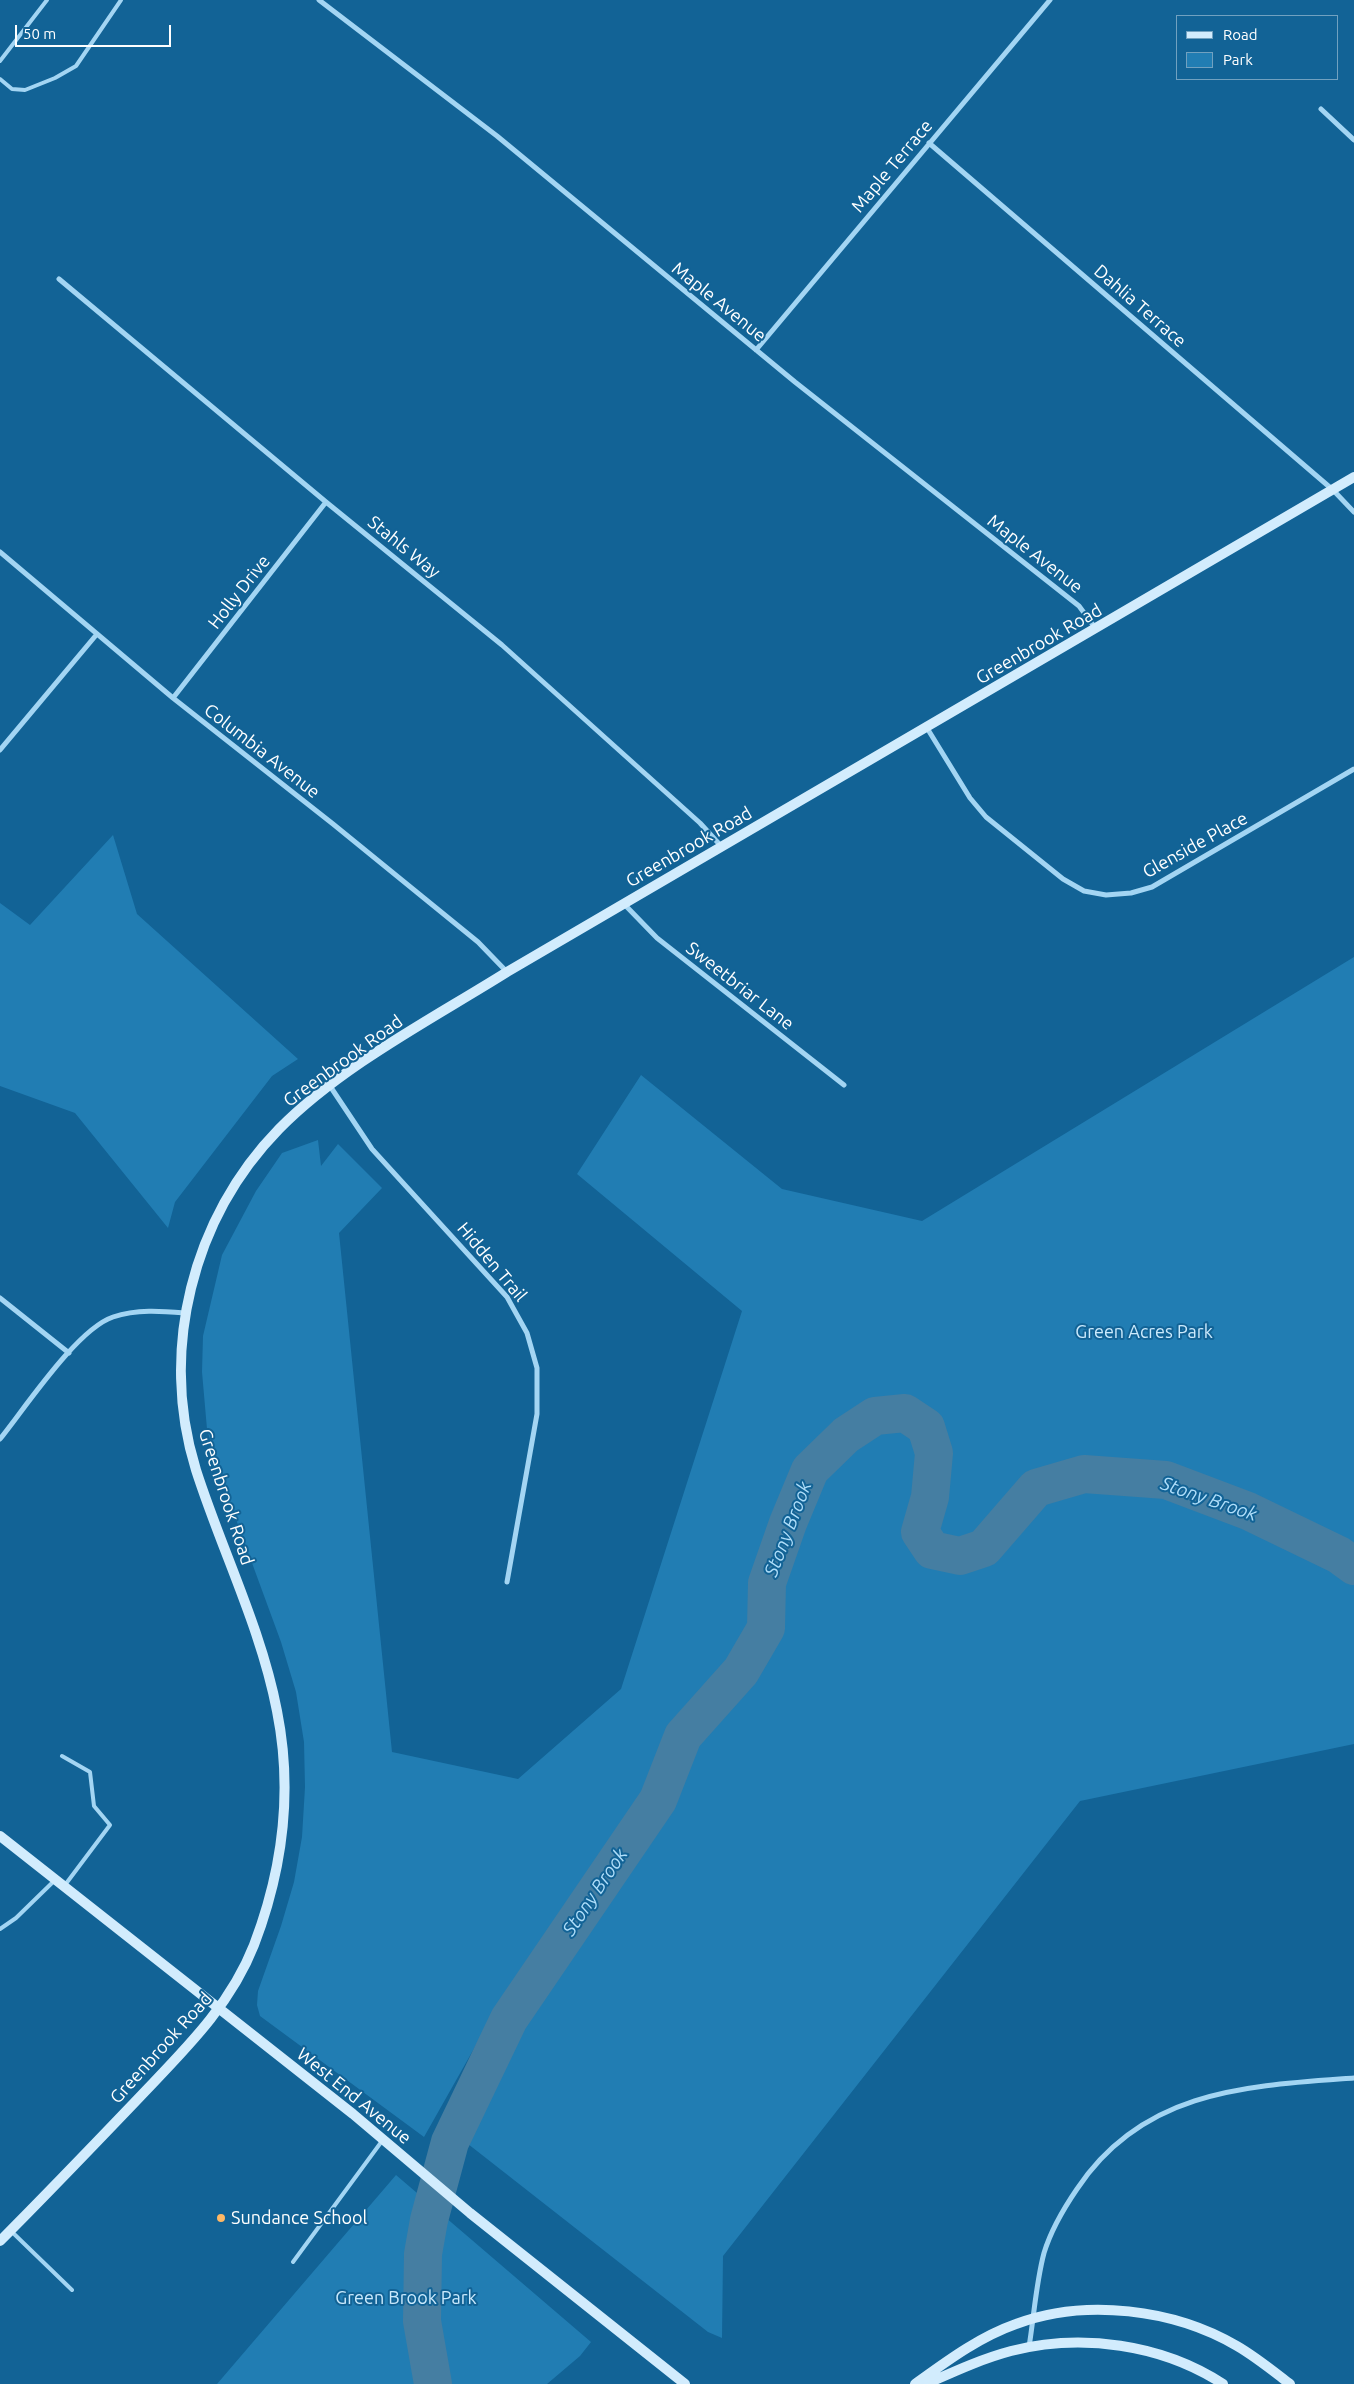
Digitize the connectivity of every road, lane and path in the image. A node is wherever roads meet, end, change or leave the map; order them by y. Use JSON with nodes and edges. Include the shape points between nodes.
{"nodes":[{"id":1,"x":47,"y":0,"type":"edge"},
{"id":2,"x":121,"y":0,"type":"edge"},
{"id":3,"x":320,"y":0,"type":"edge"},
{"id":4,"x":1050,"y":0,"type":"edge"},
{"id":5,"x":0,"y":61,"type":"edge"},
{"id":6,"x":0,"y":79,"type":"edge"},
{"id":7,"x":1321,"y":109,"type":"dead end"},
{"id":8,"x":1354,"y":140,"type":"edge"},
{"id":9,"x":929,"y":143,"type":"junction"},
{"id":10,"x":59,"y":279,"type":"dead end"},
{"id":11,"x":756,"y":350,"type":"junction"},
{"id":12,"x":1354,"y":478,"type":"edge"},
{"id":13,"x":1333,"y":490,"type":"junction"},
{"id":14,"x":326,"y":502,"type":"junction"},
{"id":15,"x":1354,"y":512,"type":"edge"},
{"id":16,"x":0,"y":552,"type":"edge"},
{"id":17,"x":1097,"y":629,"type":"junction"},
{"id":18,"x":98,"y":634,"type":"junction"},
{"id":19,"x":173,"y":698,"type":"junction"},
{"id":20,"x":927,"y":728,"type":"junction"},
{"id":21,"x":0,"y":750,"type":"edge"},
{"id":22,"x":1354,"y":769,"type":"edge"},
{"id":23,"x":721,"y":847,"type":"junction"},
{"id":24,"x":624,"y":904,"type":"junction"},
{"id":25,"x":507,"y":972,"type":"junction"},
{"id":26,"x":844,"y":1085,"type":"dead end"},
{"id":27,"x":330,"y":1086,"type":"junction"},
{"id":28,"x":0,"y":1298,"type":"edge"},
{"id":29,"x":185,"y":1313,"type":"junction"},
{"id":30,"x":69,"y":1353,"type":"junction"},
{"id":31,"x":0,"y":1439,"type":"edge"},
{"id":32,"x":508,"y":1582,"type":"dead end"},
{"id":33,"x":62,"y":1756,"type":"dead end"},
{"id":34,"x":0,"y":1836,"type":"edge"},
{"id":35,"x":55,"y":1880,"type":"junction"},
{"id":36,"x":63,"y":1887,"type":"junction"},
{"id":37,"x":0,"y":1929,"type":"edge"},
{"id":38,"x":220,"y":2009,"type":"junction"},
{"id":39,"x":1354,"y":2078,"type":"edge"},
{"id":40,"x":383,"y":2139,"type":"junction"},
{"id":41,"x":10,"y":2230,"type":"junction"},
{"id":42,"x":0,"y":2241,"type":"edge"},
{"id":43,"x":292,"y":2262,"type":"dead end"},
{"id":44,"x":72,"y":2290,"type":"dead end"},
{"id":45,"x":1033,"y":2318,"type":"junction"},
{"id":46,"x":1029,"y":2347,"type":"junction"},
{"id":47,"x":685,"y":2384,"type":"edge"},
{"id":48,"x":915,"y":2384,"type":"edge"},
{"id":49,"x":926,"y":2384,"type":"edge"},
{"id":50,"x":1223,"y":2384,"type":"edge"},
{"id":51,"x":1290,"y":2384,"type":"edge"}],
"edges":[{"from":1,"to":5,"type":"lane"},
{"from":2,"to":6,"type":"lane","via":[[76,66],[25,90],[12,89]]},
{"from":3,"to":11,"type":"street","name":"Maple Avenue","via":[[497,136]]},
{"from":4,"to":9,"type":"street","name":"Maple Terrace"},
{"from":7,"to":8,"type":"street"},
{"from":9,"to":11,"type":"street","name":"Maple Terrace"},
{"from":9,"to":13,"type":"street","name":"Dahlia Terrace"},
{"from":10,"to":14,"type":"street","name":"Stahls Way"},
{"from":11,"to":17,"type":"street","name":"Maple Avenue","via":[[1079,606]]},
{"from":12,"to":13,"type":"street","name":"Greenbrook Road"},
{"from":13,"to":15,"type":"street"},
{"from":13,"to":17,"type":"street","name":"Greenbrook Road"},
{"from":14,"to":19,"type":"street","name":"Holly Drive"},
{"from":14,"to":23,"type":"street","name":"Stahls Way","via":[[502,645],[700,822]]},
{"from":16,"to":18,"type":"street","name":"Columbia Avenue"},
{"from":17,"to":20,"type":"street","name":"Greenbrook Road"},
{"from":18,"to":19,"type":"street","name":"Columbia Avenue"},
{"from":18,"to":21,"type":"street"},
{"from":19,"to":25,"type":"street","name":"Columbia Avenue","via":[[478,942]]},
{"from":20,"to":22,"type":"street","name":"Glenside Place","via":[[970,798],[986,817],[1062,879],[1084,891],[1106,895],[1152,887]]},
{"from":20,"to":23,"type":"street","name":"Greenbrook Road"},
{"from":23,"to":24,"type":"street","name":"Greenbrook Road"},
{"from":24,"to":25,"type":"street","name":"Greenbrook Road"},
{"from":24,"to":26,"type":"street","name":"Sweetbriar Lane","via":[[656,938]]},
{"from":25,"to":27,"type":"street","name":"Greenbrook Road"},
{"from":27,"to":29,"type":"street","name":"Greenbrook Road","via":[[281,1127],[238,1179],[204,1243]]},
{"from":27,"to":32,"type":"street","name":"Hidden Trail","via":[[372,1149],[508,1297],[527,1333],[537,1368],[537,1414]]},
{"from":28,"to":30,"type":"street"},
{"from":29,"to":30,"type":"street","via":[[150,1310],[114,1317],[94,1328]]},
{"from":29,"to":38,"type":"street","name":"Greenbrook Road","via":[[181,1368],[186,1427],[196,1470],[256,1634],[271,1686],[282,1739],[286,1783],[282,1842],[269,1901],[244,1969]]},
{"from":30,"to":31,"type":"street"},
{"from":33,"to":36,"type":"lane","via":[[90,1772],[94,1806],[110,1825]]},
{"from":34,"to":35,"type":"street","name":"West End Avenue"},
{"from":35,"to":36,"type":"street","name":"West End Avenue"},
{"from":35,"to":37,"type":"lane"},
{"from":36,"to":38,"type":"street","name":"West End Avenue"},
{"from":38,"to":40,"type":"street","name":"West End Avenue"},
{"from":38,"to":41,"type":"street","name":"Greenbrook Road"},
{"from":39,"to":45,"type":"street","via":[[1260,2086],[1208,2096],[1167,2110],[1125,2135],[1094,2165],[1059,2218],[1044,2253]]},
{"from":40,"to":43,"type":"lane"},
{"from":40,"to":47,"type":"street","name":"West End Avenue","via":[[470,2213]]},
{"from":41,"to":42,"type":"street","name":"Greenbrook Road"},
{"from":41,"to":44,"type":"lane"},
{"from":45,"to":46,"type":"street"},
{"from":45,"to":48,"type":"street","via":[[982,2340]]},
{"from":45,"to":51,"type":"street","via":[[1090,2311],[1164,2318],[1236,2346]]},
{"from":46,"to":49,"type":"street","via":[[977,2362]]},
{"from":46,"to":50,"type":"street","via":[[1091,2343],[1127,2347],[1175,2361]]}]}
